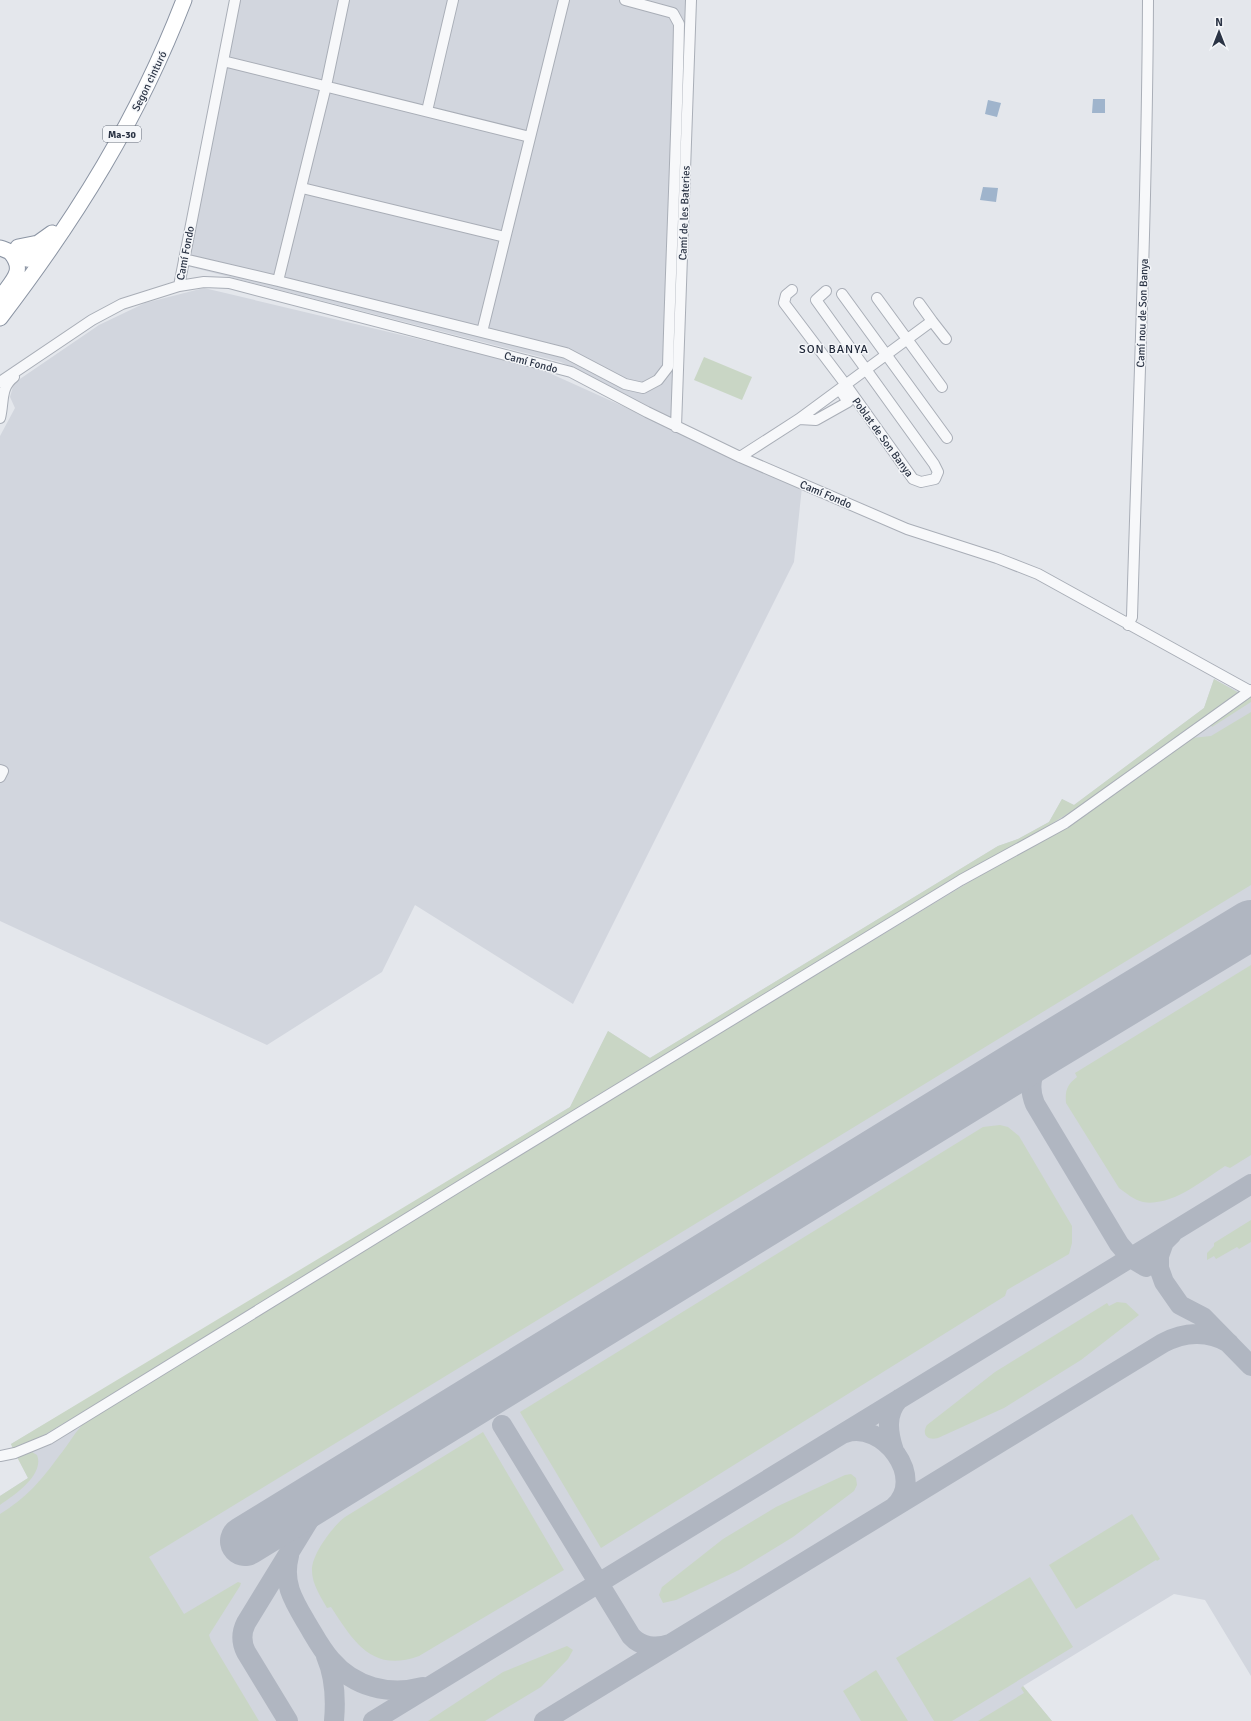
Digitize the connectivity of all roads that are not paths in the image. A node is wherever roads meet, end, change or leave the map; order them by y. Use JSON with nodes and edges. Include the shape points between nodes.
{"nodes":[{"id":1,"x":235,"y":0,"type":"edge"},
{"id":2,"x":344,"y":0,"type":"edge"},
{"id":3,"x":453,"y":0,"type":"edge"},
{"id":4,"x":564,"y":0,"type":"edge"},
{"id":5,"x":625,"y":0,"type":"edge"},
{"id":6,"x":691,"y":0,"type":"edge"},
{"id":7,"x":1148,"y":0,"type":"edge"},
{"id":8,"x":182,"y":4,"type":"edge"},
{"id":9,"x":223,"y":61,"type":"junction"},
{"id":10,"x":326,"y":86,"type":"junction"},
{"id":11,"x":427,"y":111,"type":"junction"},
{"id":12,"x":530,"y":137,"type":"junction"},
{"id":13,"x":115,"y":147,"type":"junction"},
{"id":14,"x":302,"y":188,"type":"junction"},
{"id":15,"x":52,"y":233,"type":"junction"},
{"id":16,"x":506,"y":236,"type":"junction"},
{"id":17,"x":7,"y":248,"type":"edge"},
{"id":18,"x":184,"y":259,"type":"junction"},
{"id":19,"x":30,"y":264,"type":"junction"},
{"id":20,"x":278,"y":281,"type":"junction"},
{"id":21,"x":179,"y":286,"type":"junction"},
{"id":22,"x":792,"y":290,"type":"dead end"},
{"id":23,"x":826,"y":291,"type":"dead end"},
{"id":24,"x":842,"y":294,"type":"dead end"},
{"id":25,"x":0,"y":298,"type":"edge"},
{"id":26,"x":877,"y":298,"type":"dead end"},
{"id":27,"x":919,"y":303,"type":"dead end"},
{"id":28,"x":0,"y":306,"type":"edge"},
{"id":29,"x":0,"y":317,"type":"edge"},
{"id":30,"x":932,"y":321,"type":"junction"},
{"id":31,"x":482,"y":332,"type":"junction"},
{"id":32,"x":946,"y":339,"type":"dead end"},
{"id":33,"x":907,"y":340,"type":"junction"},
{"id":34,"x":886,"y":355,"type":"junction"},
{"id":35,"x":20,"y":369,"type":"junction"},
{"id":36,"x":867,"y":370,"type":"junction"},
{"id":37,"x":0,"y":382,"type":"edge"},
{"id":38,"x":843,"y":387,"type":"junction"},
{"id":39,"x":942,"y":387,"type":"dead end"},
{"id":40,"x":0,"y":411,"type":"edge"},
{"id":41,"x":799,"y":419,"type":"junction"},
{"id":42,"x":676,"y":427,"type":"junction"},
{"id":43,"x":947,"y":438,"type":"dead end"},
{"id":44,"x":740,"y":457,"type":"junction"},
{"id":45,"x":1128,"y":625,"type":"junction"},
{"id":46,"x":1250,"y":690,"type":"edge"},
{"id":47,"x":0,"y":770,"type":"edge"},
{"id":48,"x":0,"y":777,"type":"edge"},
{"id":49,"x":0,"y":1456,"type":"edge"}],
"edges":[{"from":1,"to":9,"type":"street","name":"Camí Fondo"},
{"from":2,"to":10,"type":"street"},
{"from":3,"to":11,"type":"street"},
{"from":4,"to":12,"type":"street"},
{"from":5,"to":31,"type":"street","via":[[673,13],[679,24],[668,367],[658,380],[643,388],[625,384],[566,353]]},
{"from":6,"to":42,"type":"street","name":"Camí de les Bateries"},
{"from":7,"to":45,"type":"street","name":"Camí nou de Son Banya","via":[[1138,440],[1132,617]]},
{"from":8,"to":13,"type":"highway","name":"Segon cinturó","number":"Ma-30","via":[[151,78]]},
{"from":8,"to":15,"type":"highway","name":"Segon cinturó","via":[[108,143]]},
{"from":9,"to":10,"type":"street"},
{"from":9,"to":18,"type":"street","name":"Camí Fondo"},
{"from":10,"to":11,"type":"street"},
{"from":10,"to":14,"type":"street"},
{"from":11,"to":12,"type":"street"},
{"from":12,"to":16,"type":"street"},
{"from":13,"to":19,"type":"highway","via":[[99,167],[41,256]]},
{"from":13,"to":29,"type":"highway","name":"Segon cinturó","number":"Ma-30","via":[[76,212]]},
{"from":14,"to":16,"type":"street"},
{"from":14,"to":20,"type":"street"},
{"from":15,"to":17,"type":"highway","via":[[38,243]]},
{"from":15,"to":19,"type":"highway","name":"Segon cinturó"},
{"from":16,"to":31,"type":"street"},
{"from":17,"to":19,"type":"highway","via":[[27,250]]},
{"from":17,"to":25,"type":"highway","via":[[17,264],[17,274]]},
{"from":18,"to":20,"type":"street"},
{"from":18,"to":21,"type":"street","name":"Camí Fondo"},
{"from":19,"to":28,"type":"highway"},
{"from":19,"to":29,"type":"highway","via":[[33,267]]},
{"from":20,"to":31,"type":"street"},
{"from":21,"to":35,"type":"street","via":[[134,299],[109,310]]},
{"from":21,"to":42,"type":"street","name":"Camí Fondo","via":[[204,282],[229,283],[572,372]]},
{"from":22,"to":38,"type":"street","name":"Poblat de Son Banya","via":[[786,295],[784,303]]},
{"from":23,"to":36,"type":"street","name":"Poblat de Son Banya","via":[[816,300]]},
{"from":24,"to":34,"type":"street"},
{"from":26,"to":33,"type":"street"},
{"from":27,"to":30,"type":"street"},
{"from":30,"to":32,"type":"street"},
{"from":30,"to":33,"type":"street","name":"Poblat de Son Banya"},
{"from":33,"to":34,"type":"street","name":"Poblat de Son Banya"},
{"from":33,"to":39,"type":"street"},
{"from":34,"to":36,"type":"street","name":"Poblat de Son Banya"},
{"from":34,"to":43,"type":"street"},
{"from":35,"to":37,"type":"street"},
{"from":35,"to":40,"type":"street","via":[[6,386]]},
{"from":36,"to":38,"type":"street","name":"Poblat de Son Banya"},
{"from":36,"to":38,"type":"street","name":"Poblat de Son Banya","via":[[934,464],[938,472],[935,479],[921,482],[913,480]]},
{"from":38,"to":41,"type":"street","name":"Poblat de Son Banya"},
{"from":38,"to":41,"type":"street","via":[[848,402],[816,420]]},
{"from":41,"to":44,"type":"street","name":"Poblat de Son Banya"},
{"from":42,"to":44,"type":"street","name":"Camí Fondo"},
{"from":44,"to":45,"type":"street","name":"Camí Fondo","via":[[908,529],[1038,574]]},
{"from":45,"to":46,"type":"street","name":"Camí Fondo"},
{"from":46,"to":49,"type":"street","via":[[1064,823],[940,893],[49,1439],[15,1453]]},
{"from":47,"to":48,"type":"street","via":[[3,771]]}]}
